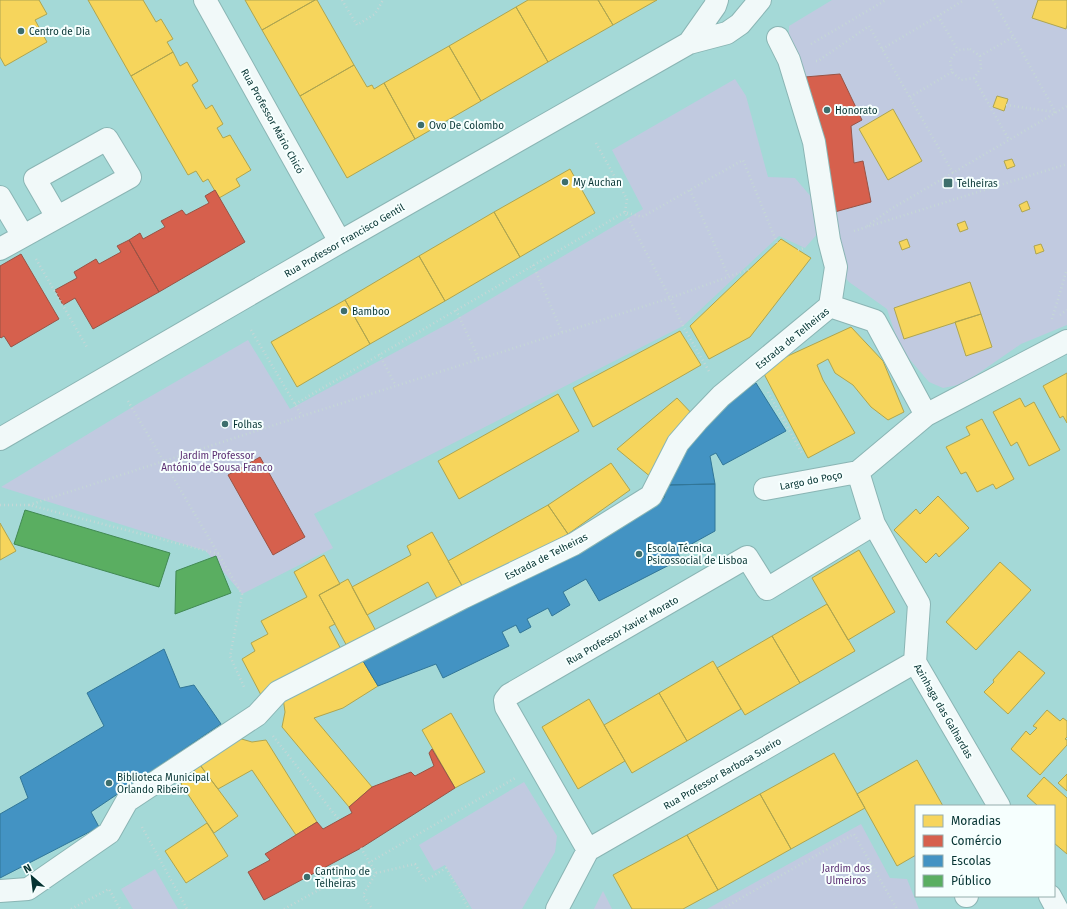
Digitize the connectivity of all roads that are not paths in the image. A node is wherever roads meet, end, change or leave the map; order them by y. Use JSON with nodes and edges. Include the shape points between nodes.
{"nodes":[{"id":1,"x":205,"y":0,"type":"edge"},
{"id":2,"x":717,"y":0,"type":"edge"},
{"id":3,"x":760,"y":0,"type":"edge"},
{"id":4,"x":778,"y":38,"type":"dead end"},
{"id":5,"x":689,"y":43,"type":"junction"},
{"id":6,"x":0,"y":197,"type":"edge"},
{"id":7,"x":57,"y":217,"type":"dead end"},
{"id":8,"x":23,"y":236,"type":"junction"},
{"id":9,"x":340,"y":242,"type":"junction"},
{"id":10,"x":0,"y":249,"type":"edge"},
{"id":11,"x":830,"y":306,"type":"junction"},
{"id":12,"x":1067,"y":341,"type":"edge"},
{"id":13,"x":926,"y":415,"type":"junction"},
{"id":14,"x":0,"y":439,"type":"edge"},
{"id":15,"x":858,"y":472,"type":"junction"},
{"id":16,"x":765,"y":489,"type":"dead end"},
{"id":17,"x":874,"y":524,"type":"junction"},
{"id":18,"x":915,"y":662,"type":"junction"},
{"id":19,"x":998,"y":805,"type":"edge"},
{"id":20,"x":588,"y":850,"type":"junction"},
{"id":21,"x":0,"y":891,"type":"edge"},
{"id":22,"x":1051,"y":897,"type":"edge"},
{"id":23,"x":557,"y":909,"type":"edge"},
{"id":24,"x":1057,"y":909,"type":"edge"}],
"edges":[{"from":1,"to":9,"type":"street","name":"Rua Professor Mário Chicó"},
{"from":2,"to":5,"type":"street","name":"Rua Professor Francisco Gentil"},
{"from":3,"to":5,"type":"street","name":"Rua Professor Francisco Gentil","via":[[740,24],[727,33]]},
{"from":4,"to":11,"type":"street","via":[[794,59],[814,142],[829,240],[836,266]]},
{"from":5,"to":9,"type":"street","name":"Rua Professor Francisco Gentil"},
{"from":6,"to":8,"type":"street"},
{"from":7,"to":8,"type":"street"},
{"from":8,"to":10,"type":"street"},
{"from":9,"to":14,"type":"street","name":"Rua Professor Francisco Gentil"},
{"from":11,"to":13,"type":"street","name":"Estrada de Telheiras","via":[[875,321]]},
{"from":11,"to":21,"type":"street","name":"Estrada de Telheiras","via":[[721,396],[678,443],[651,496],[574,544],[278,692],[257,716],[127,801],[109,833],[28,889]]},
{"from":12,"to":13,"type":"street"},
{"from":13,"to":15,"type":"street"},
{"from":15,"to":16,"type":"street","name":"Largo do Poço"},
{"from":15,"to":17,"type":"street"},
{"from":17,"to":18,"type":"street","name":"Azinhaga das Galhardas","via":[[919,604]]},
{"from":17,"to":20,"type":"street","name":"Rua Professor Xavier Morato","via":[[767,589],[747,557],[509,695],[505,700],[506,708]]},
{"from":18,"to":19,"type":"street","name":"Azinhaga das Galhardas"},
{"from":18,"to":20,"type":"street","name":"Rua Professor Barbosa Sueiro"},
{"from":20,"to":23,"type":"street"},
{"from":22,"to":24,"type":"street"}]}
